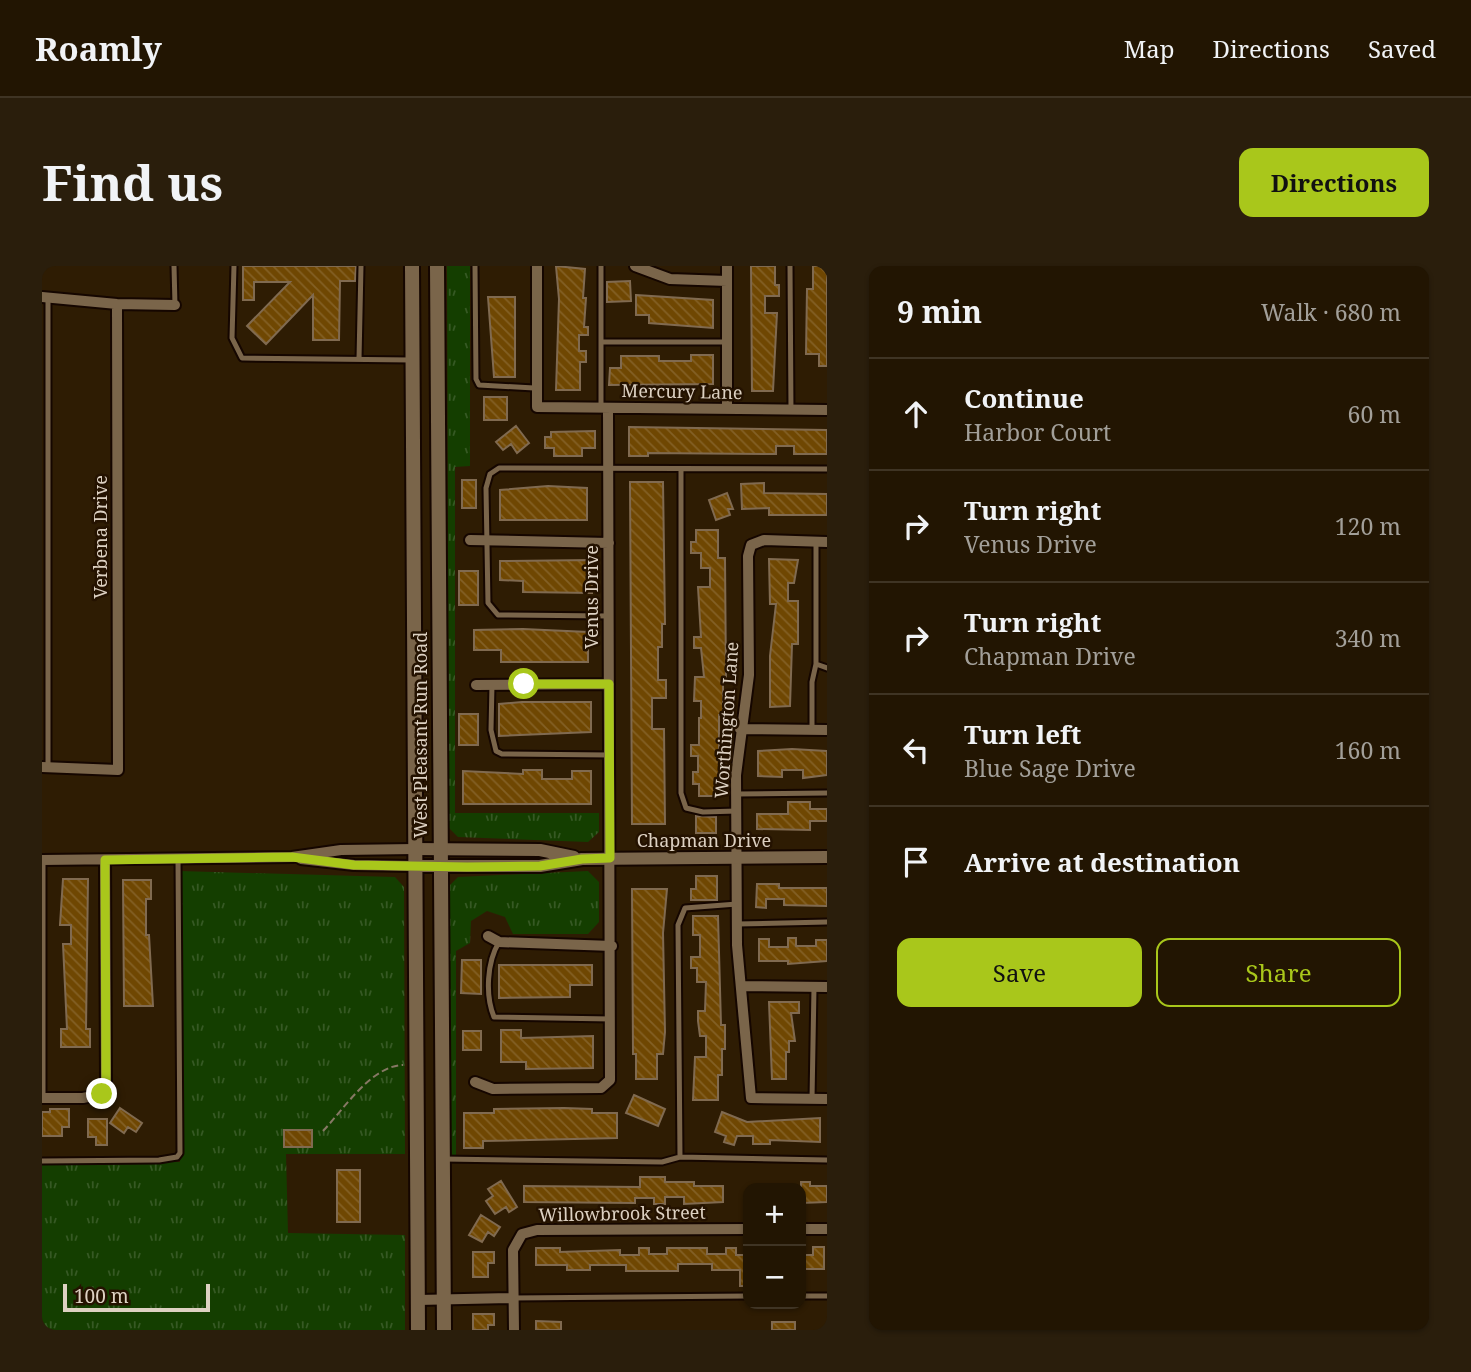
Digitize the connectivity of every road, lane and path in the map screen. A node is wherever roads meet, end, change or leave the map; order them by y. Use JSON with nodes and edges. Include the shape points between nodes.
{"nodes":[{"id":1,"x":174,"y":266,"type":"edge"},
{"id":2,"x":234,"y":266,"type":"edge"},
{"id":3,"x":361,"y":266,"type":"edge"},
{"id":4,"x":412,"y":266,"type":"edge"},
{"id":5,"x":437,"y":266,"type":"edge"},
{"id":6,"x":475,"y":266,"type":"edge"},
{"id":7,"x":537,"y":266,"type":"edge"},
{"id":8,"x":601,"y":266,"type":"edge"},
{"id":9,"x":635,"y":266,"type":"edge"},
{"id":10,"x":727,"y":266,"type":"edge"},
{"id":11,"x":790,"y":266,"type":"edge"},
{"id":12,"x":727,"y":281,"type":"junction"},
{"id":13,"x":45,"y":297,"type":"edge"},
{"id":14,"x":117,"y":304,"type":"junction"},
{"id":15,"x":175,"y":305,"type":"joint"},
{"id":16,"x":601,"y":342,"type":"junction"},
{"id":17,"x":727,"y":342,"type":"junction"},
{"id":18,"x":359,"y":359,"type":"junction"},
{"id":19,"x":413,"y":360,"type":"junction"},
{"id":20,"x":534,"y":388,"type":"junction"},
{"id":21,"x":605,"y":408,"type":"junction"},
{"id":22,"x":727,"y":409,"type":"junction"},
{"id":23,"x":791,"y":410,"type":"junction"},
{"id":24,"x":827,"y":410,"type":"edge"},
{"id":25,"x":681,"y":469,"type":"junction"},
{"id":26,"x":827,"y":469,"type":"edge"},
{"id":27,"x":608,"y":470,"type":"junction"},
{"id":28,"x":470,"y":540,"type":"dead end"},
{"id":29,"x":487,"y":541,"type":"junction"},
{"id":30,"x":822,"y":542,"type":"edge"},
{"id":31,"x":608,"y":543,"type":"junction"},
{"id":32,"x":609,"y":616,"type":"junction"},
{"id":33,"x":816,"y":664,"type":"junction"},
{"id":34,"x":439,"y":665,"type":"junction"},
{"id":35,"x":414,"y":666,"type":"junction"},
{"id":36,"x":827,"y":668,"type":"edge"},
{"id":37,"x":609,"y":684,"type":"junction"},
{"id":38,"x":476,"y":685,"type":"dead end"},
{"id":39,"x":492,"y":685,"type":"junction"},
{"id":40,"x":740,"y":729,"type":"junction"},
{"id":41,"x":812,"y":730,"type":"junction"},
{"id":42,"x":827,"y":730,"type":"edge"},
{"id":43,"x":609,"y":755,"type":"junction"},
{"id":44,"x":45,"y":767,"type":"edge"},
{"id":45,"x":827,"y":793,"type":"edge"},
{"id":46,"x":737,"y":794,"type":"junction"},
{"id":47,"x":737,"y":811,"type":"junction"},
{"id":48,"x":414,"y":849,"type":"junction"},
{"id":49,"x":440,"y":849,"type":"junction"},
{"id":50,"x":292,"y":857,"type":"junction"},
{"id":51,"x":738,"y":857,"type":"junction"},
{"id":52,"x":827,"y":857,"type":"edge"},
{"id":53,"x":610,"y":858,"type":"junction"},
{"id":54,"x":178,"y":859,"type":"junction"},
{"id":55,"x":582,"y":859,"type":"junction"},
{"id":56,"x":42,"y":860,"type":"edge"},
{"id":57,"x":105,"y":860,"type":"junction"},
{"id":58,"x":414,"y":866,"type":"junction"},
{"id":59,"x":440,"y":866,"type":"junction"},
{"id":60,"x":737,"y":904,"type":"junction"},
{"id":61,"x":827,"y":922,"type":"edge"},
{"id":62,"x":737,"y":924,"type":"junction"},
{"id":63,"x":488,"y":936,"type":"dead end"},
{"id":64,"x":499,"y":942,"type":"junction"},
{"id":65,"x":612,"y":946,"type":"junction"},
{"id":66,"x":742,"y":986,"type":"junction"},
{"id":67,"x":827,"y":987,"type":"edge"},
{"id":68,"x":814,"y":988,"type":"junction"},
{"id":69,"x":611,"y":1019,"type":"junction"},
{"id":70,"x":415,"y":1065,"type":"junction"},
{"id":71,"x":475,"y":1082,"type":"dead end"},
{"id":72,"x":43,"y":1098,"type":"edge"},
{"id":73,"x":812,"y":1099,"type":"junction"},
{"id":74,"x":827,"y":1099,"type":"edge"},
{"id":75,"x":323,"y":1131,"type":"dead end"},
{"id":76,"x":680,"y":1157,"type":"junction"},
{"id":77,"x":827,"y":1160,"type":"edge"},
{"id":78,"x":42,"y":1161,"type":"edge"},
{"id":79,"x":442,"y":1162,"type":"junction"},
{"id":80,"x":415,"y":1164,"type":"junction"},
{"id":81,"x":743,"y":1229,"type":"edge"},
{"id":82,"x":806,"y":1229,"type":"edge"},
{"id":83,"x":827,"y":1229,"type":"edge"},
{"id":84,"x":743,"y":1296,"type":"edge"},
{"id":85,"x":806,"y":1296,"type":"edge"},
{"id":86,"x":827,"y":1296,"type":"edge"},
{"id":87,"x":513,"y":1298,"type":"junction"},
{"id":88,"x":418,"y":1300,"type":"junction"},
{"id":89,"x":444,"y":1300,"type":"junction"},
{"id":90,"x":418,"y":1330,"type":"edge"},
{"id":91,"x":444,"y":1330,"type":"edge"},
{"id":92,"x":514,"y":1330,"type":"edge"}],
"edges":[{"from":1,"to":15,"type":"lane"},
{"from":2,"to":18,"type":"lane","via":[[232,338],[243,358]]},
{"from":3,"to":18,"type":"lane"},
{"from":4,"to":19,"type":"main road","name":"West Pleasant Run Road"},
{"from":5,"to":34,"type":"main road","name":"West Pleasant Run Road"},
{"from":6,"to":20,"type":"lane","via":[[479,386]]},
{"from":7,"to":20,"type":"street"},
{"from":8,"to":16,"type":"lane"},
{"from":9,"to":12,"type":"street","via":[[670,279]]},
{"from":10,"to":12,"type":"street"},
{"from":11,"to":23,"type":"lane"},
{"from":12,"to":17,"type":"street"},
{"from":13,"to":14,"type":"street"},
{"from":13,"to":44,"type":"lane"},
{"from":14,"to":15,"type":"street"},
{"from":14,"to":44,"type":"street","name":"Verbena Drive","via":[[118,770]]},
{"from":16,"to":17,"type":"lane"},
{"from":16,"to":21,"type":"lane"},
{"from":17,"to":22,"type":"street"},
{"from":18,"to":19,"type":"lane"},
{"from":19,"to":35,"type":"main road","name":"West Pleasant Run Road"},
{"from":20,"to":21,"type":"street","name":"Mercury Lane","via":[[537,407]]},
{"from":21,"to":22,"type":"street","name":"Mercury Lane"},
{"from":21,"to":27,"type":"street","name":"Venus Drive"},
{"from":22,"to":23,"type":"street","name":"Mercury Lane"},
{"from":23,"to":24,"type":"street","name":"Mercury Lane"},
{"from":25,"to":26,"type":"lane"},
{"from":25,"to":27,"type":"lane"},
{"from":25,"to":47,"type":"lane","via":[[681,793],[686,808]]},
{"from":27,"to":29,"type":"lane","via":[[499,468],[490,474],[486,488]]},
{"from":27,"to":31,"type":"street","name":"Venus Drive"},
{"from":28,"to":29,"type":"street"},
{"from":29,"to":31,"type":"street"},
{"from":29,"to":32,"type":"lane","via":[[488,603],[498,615]]},
{"from":30,"to":33,"type":"lane"},
{"from":30,"to":40,"type":"street","name":"Worthington Lane","via":[[764,540],[751,545],[749,675]]},
{"from":31,"to":32,"type":"street","name":"Venus Drive"},
{"from":32,"to":37,"type":"street","name":"Venus Drive"},
{"from":33,"to":36,"type":"lane"},
{"from":33,"to":41,"type":"lane"},
{"from":34,"to":35,"type":"main road"},
{"from":34,"to":49,"type":"main road","name":"West Pleasant Run Road"},
{"from":35,"to":48,"type":"main road","name":"West Pleasant Run Road"},
{"from":37,"to":39,"type":"street"},
{"from":37,"to":43,"type":"street","name":"Venus Drive"},
{"from":38,"to":39,"type":"street"},
{"from":39,"to":43,"type":"lane","via":[[491,730],[496,751]]},
{"from":40,"to":41,"type":"street"},
{"from":40,"to":46,"type":"street","name":"Worthington Lane"},
{"from":41,"to":42,"type":"street"},
{"from":43,"to":53,"type":"street","name":"Venus Drive"},
{"from":45,"to":46,"type":"lane"},
{"from":46,"to":47,"type":"street","name":"Worthington Lane"},
{"from":47,"to":51,"type":"street","name":"Worthington Lane"},
{"from":48,"to":49,"type":"street","name":"Chapman Drive"},
{"from":48,"to":50,"type":"street","name":"Chapman Drive","via":[[341,850]]},
{"from":48,"to":58,"type":"main road","name":"West Pleasant Run Road"},
{"from":49,"to":55,"type":"street","name":"Chapman Drive","via":[[540,850]]},
{"from":49,"to":59,"type":"main road","name":"West Pleasant Run Road"},
{"from":50,"to":54,"type":"street","name":"Chapman Drive"},
{"from":50,"to":58,"type":"street","name":"Chapman Drive","via":[[323,863]]},
{"from":51,"to":52,"type":"street","name":"Chapman Drive"},
{"from":51,"to":53,"type":"street","name":"Chapman Drive"},
{"from":51,"to":60,"type":"street","name":"Worthington Lane"},
{"from":53,"to":55,"type":"street","name":"Chapman Drive"},
{"from":53,"to":65,"type":"street","name":"Venus Drive"},
{"from":54,"to":57,"type":"street","name":"Chapman Drive"},
{"from":54,"to":78,"type":"lane","via":[[180,1153],[159,1160]]},
{"from":55,"to":59,"type":"street","name":"Chapman Drive","via":[[540,866]]},
{"from":56,"to":57,"type":"street","name":"Chapman Drive"},
{"from":56,"to":72,"type":"lane"},
{"from":57,"to":72,"type":"street","via":[[106,1082],[102,1094],[93,1097]]},
{"from":58,"to":59,"type":"street","name":"Chapman Drive"},
{"from":58,"to":70,"type":"main road","name":"West Pleasant Run Road"},
{"from":59,"to":79,"type":"main road","name":"West Pleasant Run Road"},
{"from":60,"to":62,"type":"street","name":"Worthington Lane"},
{"from":60,"to":76,"type":"lane","via":[[685,908],[678,925]]},
{"from":61,"to":62,"type":"lane"},
{"from":62,"to":66,"type":"street","name":"Worthington Lane"},
{"from":63,"to":64,"type":"street"},
{"from":64,"to":65,"type":"street"},
{"from":64,"to":69,"type":"lane","via":[[491,956],[489,1006],[494,1017]]},
{"from":65,"to":69,"type":"street","name":"Venus Drive"},
{"from":66,"to":68,"type":"street"},
{"from":66,"to":73,"type":"street","name":"Worthington Lane","via":[[751,1097]]},
{"from":67,"to":68,"type":"street"},
{"from":68,"to":73,"type":"lane"},
{"from":69,"to":71,"type":"street","name":"Venus Drive","via":[[610,1080],[601,1088],[493,1090]]},
{"from":70,"to":75,"type":"path","via":[[394,1066],[376,1074]]},
{"from":70,"to":80,"type":"main road","name":"West Pleasant Run Road"},
{"from":73,"to":74,"type":"street"},
{"from":76,"to":77,"type":"lane"},
{"from":76,"to":79,"type":"lane","via":[[662,1161]]},
{"from":79,"to":80,"type":"main road"},
{"from":79,"to":89,"type":"main road","name":"West Pleasant Run Road"},
{"from":80,"to":88,"type":"main road","name":"West Pleasant Run Road"},
{"from":81,"to":87,"type":"street","name":"Willowbrook Street","via":[[529,1231],[514,1244]]},
{"from":82,"to":83,"type":"street"},
{"from":84,"to":87,"type":"lane"},
{"from":85,"to":86,"type":"lane"},
{"from":87,"to":89,"type":"street"},
{"from":87,"to":92,"type":"street","name":"Willowbrook Street"},
{"from":88,"to":89,"type":"street"},
{"from":88,"to":90,"type":"main road","name":"West Pleasant Run Road"},
{"from":89,"to":91,"type":"main road","name":"West Pleasant Run Road"}]}
